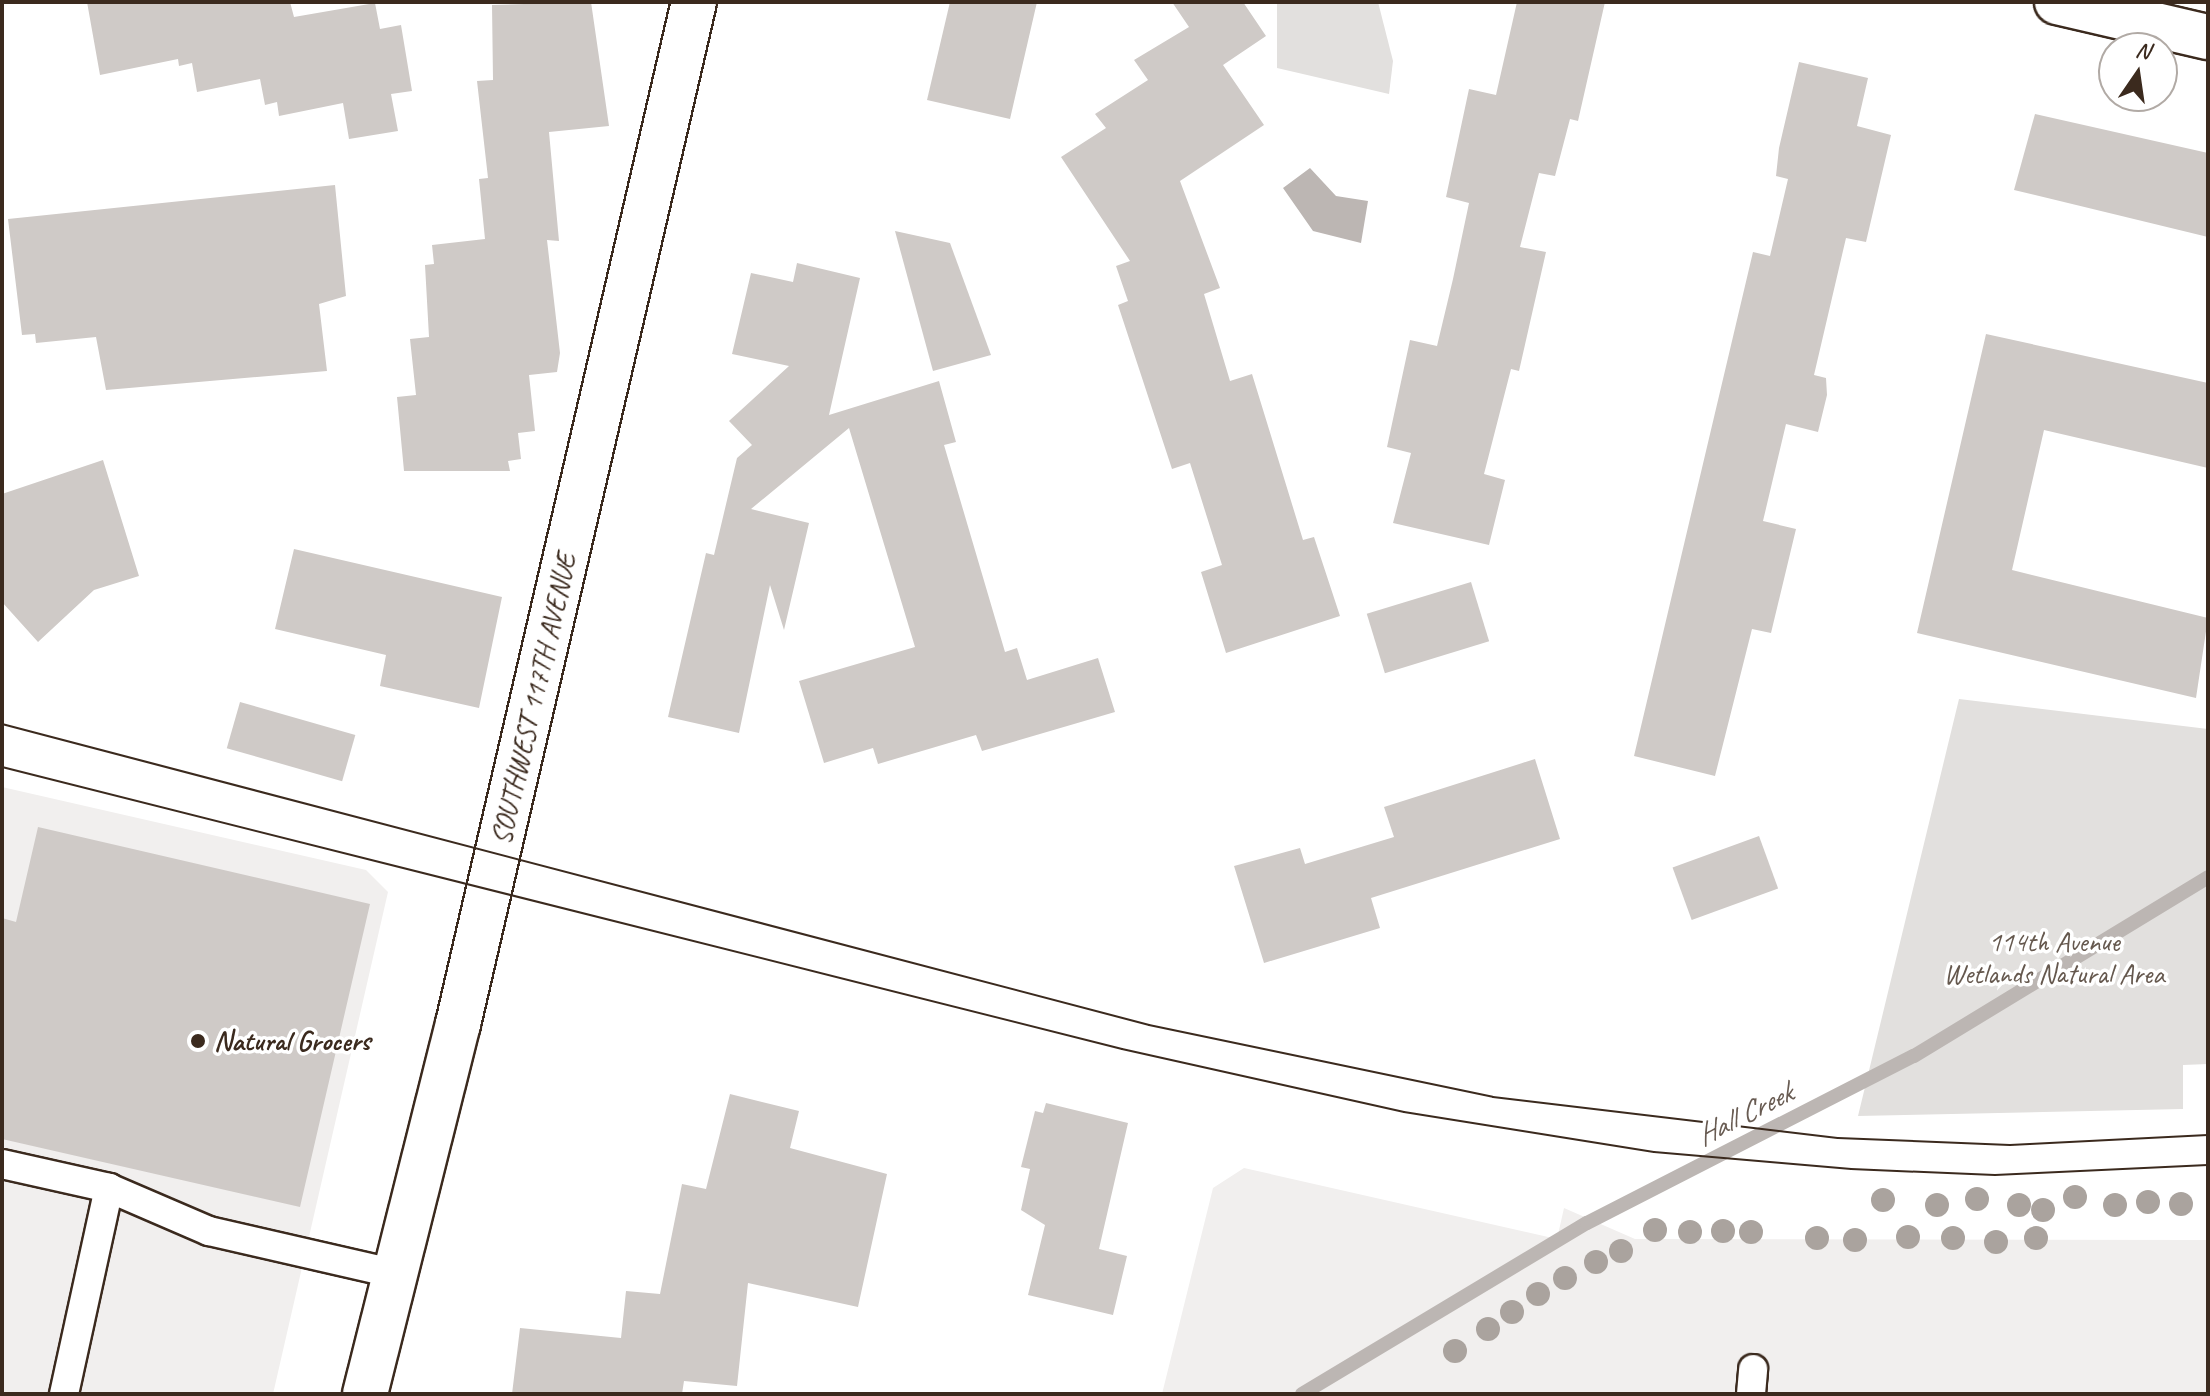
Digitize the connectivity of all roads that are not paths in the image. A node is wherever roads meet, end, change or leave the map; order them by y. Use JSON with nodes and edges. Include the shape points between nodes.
{"nodes":[{"id":1,"x":694,"y":2,"type":"edge"},
{"id":2,"x":2057,"y":2,"type":"edge"},
{"id":3,"x":2208,"y":37,"type":"edge"},
{"id":4,"x":2,"y":1164,"type":"edge"},
{"id":5,"x":109,"y":1188,"type":"junction"},
{"id":6,"x":393,"y":1273,"type":"junction"},
{"id":7,"x":64,"y":1394,"type":"edge"},
{"id":8,"x":365,"y":1394,"type":"edge"}],
"edges":[{"from":1,"to":6,"type":"street","name":"SOUTHWEST 117TH AVENUE","via":[[458,1024]]},
{"from":2,"to":3,"type":"street"},
{"from":4,"to":5,"type":"lane"},
{"from":5,"to":6,"type":"lane","via":[[209,1231]]},
{"from":5,"to":7,"type":"lane"},
{"from":6,"to":8,"type":"street","name":"SOUTHWEST 117TH AVENUE"}]}
